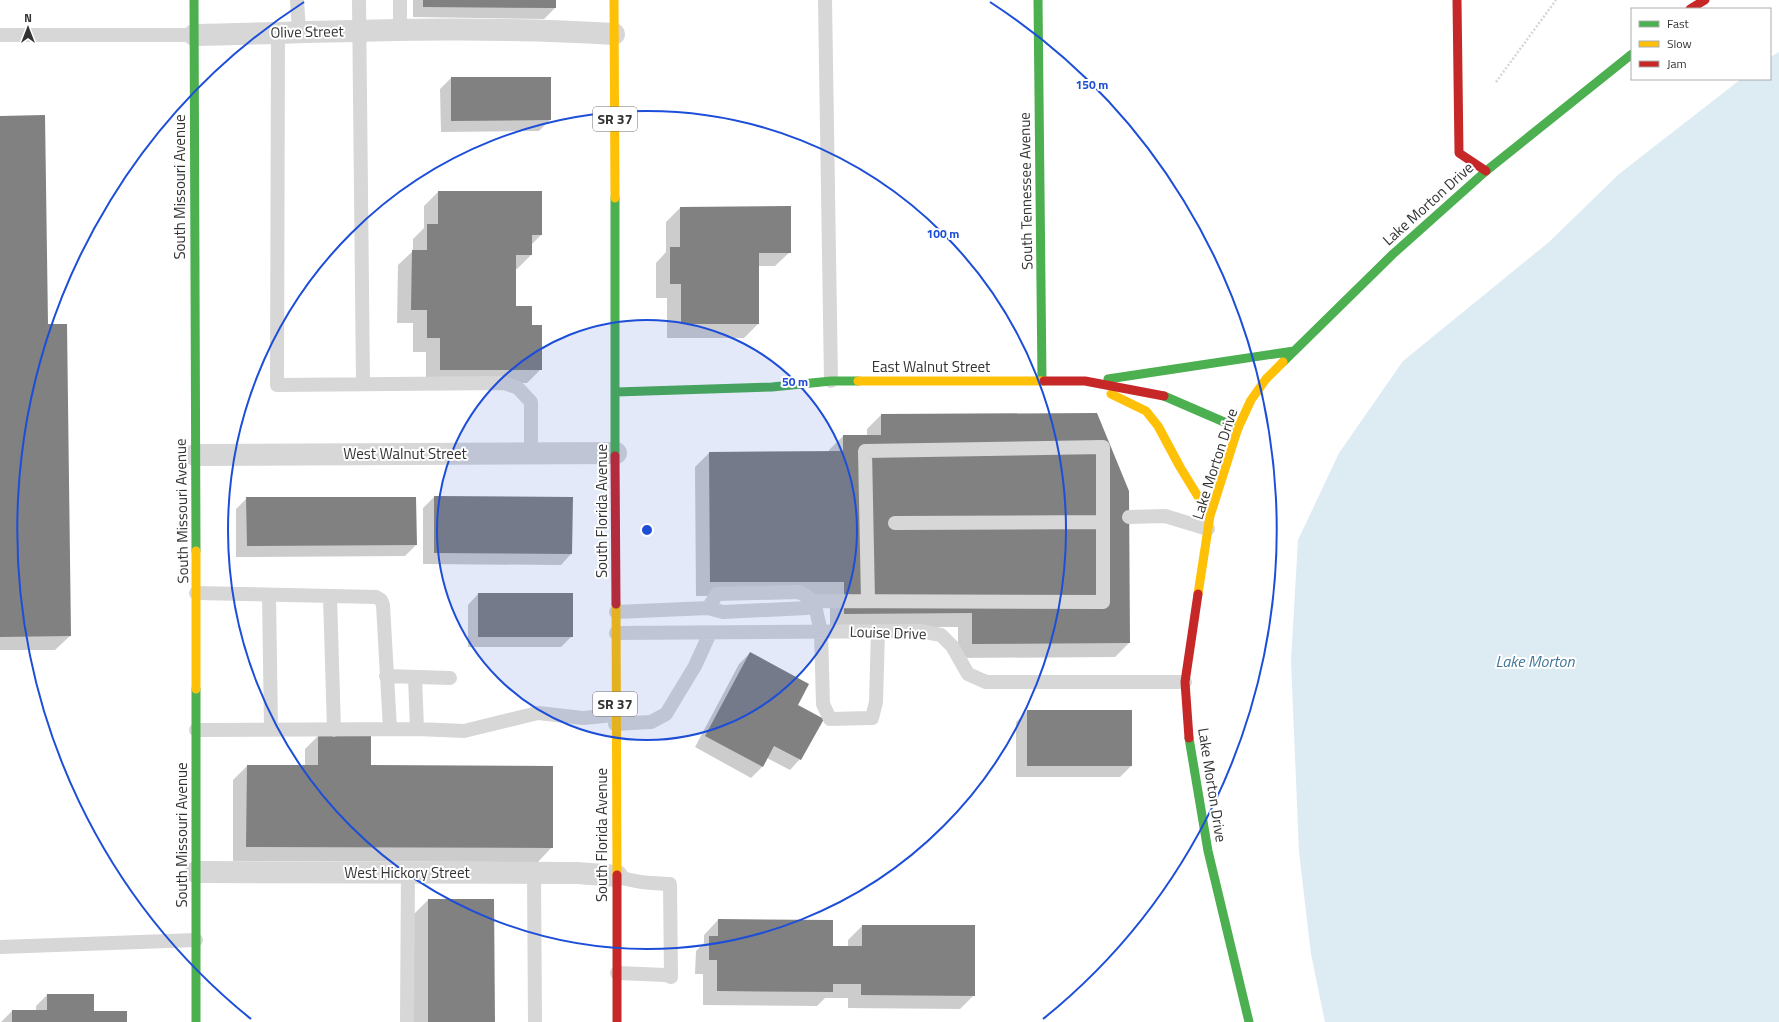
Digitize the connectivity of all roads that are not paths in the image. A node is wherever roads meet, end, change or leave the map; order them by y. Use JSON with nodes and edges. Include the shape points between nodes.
{"nodes":[{"id":1,"x":194,"y":0,"type":"edge"},
{"id":2,"x":297,"y":0,"type":"edge"},
{"id":3,"x":359,"y":0,"type":"edge"},
{"id":4,"x":400,"y":0,"type":"edge"},
{"id":5,"x":614,"y":0,"type":"edge"},
{"id":6,"x":825,"y":0,"type":"edge"},
{"id":7,"x":1038,"y":0,"type":"edge"},
{"id":8,"x":1457,"y":0,"type":"edge"},
{"id":9,"x":1705,"y":0,"type":"edge"},
{"id":10,"x":1692,"y":8,"type":"edge"},
{"id":11,"x":400,"y":30,"type":"junction"},
{"id":12,"x":359,"y":31,"type":"junction"},
{"id":13,"x":288,"y":32,"type":"junction"},
{"id":14,"x":614,"y":34,"type":"junction"},
{"id":15,"x":194,"y":35,"type":"junction"},
{"id":16,"x":0,"y":36,"type":"edge"},
{"id":17,"x":1631,"y":55,"type":"edge"},
{"id":18,"x":1486,"y":171,"type":"junction"},
{"id":19,"x":1294,"y":351,"type":"junction"},
{"id":20,"x":831,"y":381,"type":"junction"},
{"id":21,"x":1042,"y":381,"type":"junction"},
{"id":22,"x":1087,"y":382,"type":"junction"},
{"id":23,"x":363,"y":384,"type":"junction"},
{"id":24,"x":616,"y":392,"type":"junction"},
{"id":25,"x":1238,"y":428,"type":"junction"},
{"id":26,"x":531,"y":453,"type":"junction"},
{"id":27,"x":616,"y":453,"type":"junction"},
{"id":28,"x":195,"y":455,"type":"junction"},
{"id":29,"x":1130,"y":517,"type":"dead end"},
{"id":30,"x":1103,"y":522,"type":"junction"},
{"id":31,"x":1209,"y":522,"type":"junction"},
{"id":32,"x":895,"y":524,"type":"dead end"},
{"id":33,"x":196,"y":593,"type":"junction"},
{"id":34,"x":269,"y":595,"type":"junction"},
{"id":35,"x":330,"y":596,"type":"junction"},
{"id":36,"x":868,"y":600,"type":"junction"},
{"id":37,"x":814,"y":601,"type":"junction"},
{"id":38,"x":616,"y":612,"type":"junction"},
{"id":39,"x":878,"y":631,"type":"junction"},
{"id":40,"x":821,"y":632,"type":"junction"},
{"id":41,"x":616,"y":633,"type":"junction"},
{"id":42,"x":710,"y":633,"type":"junction"},
{"id":43,"x":386,"y":676,"type":"junction"},
{"id":44,"x":415,"y":677,"type":"junction"},
{"id":45,"x":450,"y":678,"type":"dead end"},
{"id":46,"x":1185,"y":682,"type":"junction"},
{"id":47,"x":615,"y":720,"type":"junction"},
{"id":48,"x":390,"y":729,"type":"junction"},
{"id":49,"x":417,"y":729,"type":"junction"},
{"id":50,"x":196,"y":730,"type":"junction"},
{"id":51,"x":272,"y":730,"type":"junction"},
{"id":52,"x":334,"y":730,"type":"junction"},
{"id":53,"x":196,"y":872,"type":"junction"},
{"id":54,"x":408,"y":873,"type":"junction"},
{"id":55,"x":534,"y":873,"type":"junction"},
{"id":56,"x":617,"y":876,"type":"junction"},
{"id":57,"x":196,"y":940,"type":"junction"},
{"id":58,"x":0,"y":947,"type":"edge"},
{"id":59,"x":617,"y":973,"type":"junction"},
{"id":60,"x":196,"y":1022,"type":"edge"},
{"id":61,"x":408,"y":1022,"type":"edge"},
{"id":62,"x":535,"y":1022,"type":"edge"},
{"id":63,"x":617,"y":1022,"type":"edge"},
{"id":64,"x":1249,"y":1022,"type":"edge"}],
"edges":[{"from":1,"to":15,"type":"street","name":"South Missouri Avenue"},
{"from":2,"to":13,"type":"lane"},
{"from":3,"to":12,"type":"lane"},
{"from":4,"to":11,"type":"lane"},
{"from":5,"to":14,"type":"street","name":"South Florida Avenue","number":"SR 37"},
{"from":6,"to":20,"type":"lane"},
{"from":7,"to":21,"type":"street","name":"South Tennessee Avenue"},
{"from":8,"to":18,"type":"street","via":[[1458,153]]},
{"from":9,"to":10,"type":"street"},
{"from":11,"to":12,"type":"street","name":"Olive Street"},
{"from":11,"to":14,"type":"street","name":"Olive Street","via":[[563,30]]},
{"from":12,"to":13,"type":"street","name":"Olive Street"},
{"from":12,"to":23,"type":"lane"},
{"from":13,"to":15,"type":"street","name":"Olive Street"},
{"from":13,"to":23,"type":"lane","via":[[277,384]]},
{"from":14,"to":24,"type":"street","name":"South Florida Avenue","number":"SR 37"},
{"from":15,"to":16,"type":"lane","name":"Olive Street"},
{"from":15,"to":28,"type":"street","name":"South Missouri Avenue"},
{"from":17,"to":18,"type":"street","name":"Lake Morton Drive"},
{"from":18,"to":19,"type":"street","name":"Lake Morton Drive","via":[[1393,254]]},
{"from":19,"to":22,"type":"street","via":[[1162,373]]},
{"from":19,"to":25,"type":"street","name":"Lake Morton Drive","via":[[1266,379],[1251,400]]},
{"from":20,"to":21,"type":"street","name":"East Walnut Street"},
{"from":20,"to":24,"type":"street","name":"East Walnut Street","via":[[772,387]]},
{"from":21,"to":22,"type":"street","name":"East Walnut Street"},
{"from":22,"to":25,"type":"street","name":"East Walnut Street","via":[[1164,396]]},
{"from":22,"to":31,"type":"street","via":[[1146,411],[1158,426]]},
{"from":23,"to":26,"type":"lane","via":[[504,383],[518,388],[531,402]]},
{"from":24,"to":27,"type":"street","name":"South Florida Avenue","number":"SR 37"},
{"from":25,"to":31,"type":"street","name":"Lake Morton Drive"},
{"from":26,"to":27,"type":"street","name":"West Walnut Street"},
{"from":26,"to":28,"type":"street","name":"West Walnut Street"},
{"from":27,"to":38,"type":"street","name":"South Florida Avenue","number":"SR 37"},
{"from":28,"to":33,"type":"street","name":"South Missouri Avenue"},
{"from":29,"to":31,"type":"lane","via":[[1164,516]]},
{"from":30,"to":32,"type":"lane"},
{"from":30,"to":36,"type":"lane","via":[[1103,602]]},
{"from":30,"to":36,"type":"lane","via":[[1103,447],[865,451]]},
{"from":31,"to":46,"type":"street","name":"Lake Morton Drive"},
{"from":33,"to":34,"type":"lane"},
{"from":33,"to":50,"type":"street","name":"South Missouri Avenue"},
{"from":34,"to":35,"type":"lane"},
{"from":34,"to":51,"type":"lane"},
{"from":35,"to":43,"type":"lane","via":[[376,597],[381,600]]},
{"from":35,"to":52,"type":"lane"},
{"from":36,"to":37,"type":"lane"},
{"from":37,"to":38,"type":"lane","via":[[799,592],[717,594],[708,608]]},
{"from":37,"to":40,"type":"lane"},
{"from":38,"to":41,"type":"street","name":"South Florida Avenue","number":"SR 37"},
{"from":39,"to":40,"type":"lane","name":"Louise Drive"},
{"from":39,"to":40,"type":"lane","via":[[876,702],[872,718],[830,719],[823,704]]},
{"from":39,"to":46,"type":"lane","name":"Louise Drive","via":[[920,631],[941,636],[952,646],[968,674],[986,682]]},
{"from":40,"to":42,"type":"lane","name":"Louise Drive"},
{"from":41,"to":42,"type":"lane","name":"Louise Drive"},
{"from":41,"to":47,"type":"street","name":"South Florida Avenue","number":"SR 37"},
{"from":42,"to":47,"type":"lane","via":[[695,666],[666,714],[651,722]]},
{"from":43,"to":44,"type":"lane"},
{"from":43,"to":48,"type":"lane"},
{"from":44,"to":45,"type":"lane"},
{"from":44,"to":49,"type":"lane"},
{"from":46,"to":64,"type":"street","name":"Lake Morton Drive","via":[[1190,748],[1208,851]]},
{"from":47,"to":49,"type":"lane","via":[[538,713],[464,731]]},
{"from":47,"to":56,"type":"street","name":"South Florida Avenue","number":"SR 37"},
{"from":48,"to":49,"type":"lane"},
{"from":48,"to":52,"type":"lane"},
{"from":50,"to":51,"type":"lane"},
{"from":50,"to":53,"type":"street","name":"South Missouri Avenue"},
{"from":51,"to":52,"type":"lane"},
{"from":53,"to":54,"type":"street","name":"West Hickory Street"},
{"from":53,"to":57,"type":"street","name":"South Missouri Avenue"},
{"from":54,"to":55,"type":"street","name":"West Hickory Street"},
{"from":54,"to":61,"type":"lane"},
{"from":55,"to":56,"type":"street","name":"West Hickory Street"},
{"from":55,"to":62,"type":"lane"},
{"from":56,"to":59,"type":"street","name":"South Florida Avenue","number":"SR 37"},
{"from":56,"to":59,"type":"lane","via":[[641,883],[670,884],[671,977]]},
{"from":57,"to":58,"type":"lane"},
{"from":57,"to":60,"type":"street","name":"South Missouri Avenue"},
{"from":59,"to":63,"type":"street","name":"South Florida Avenue","number":"SR 37"}]}
